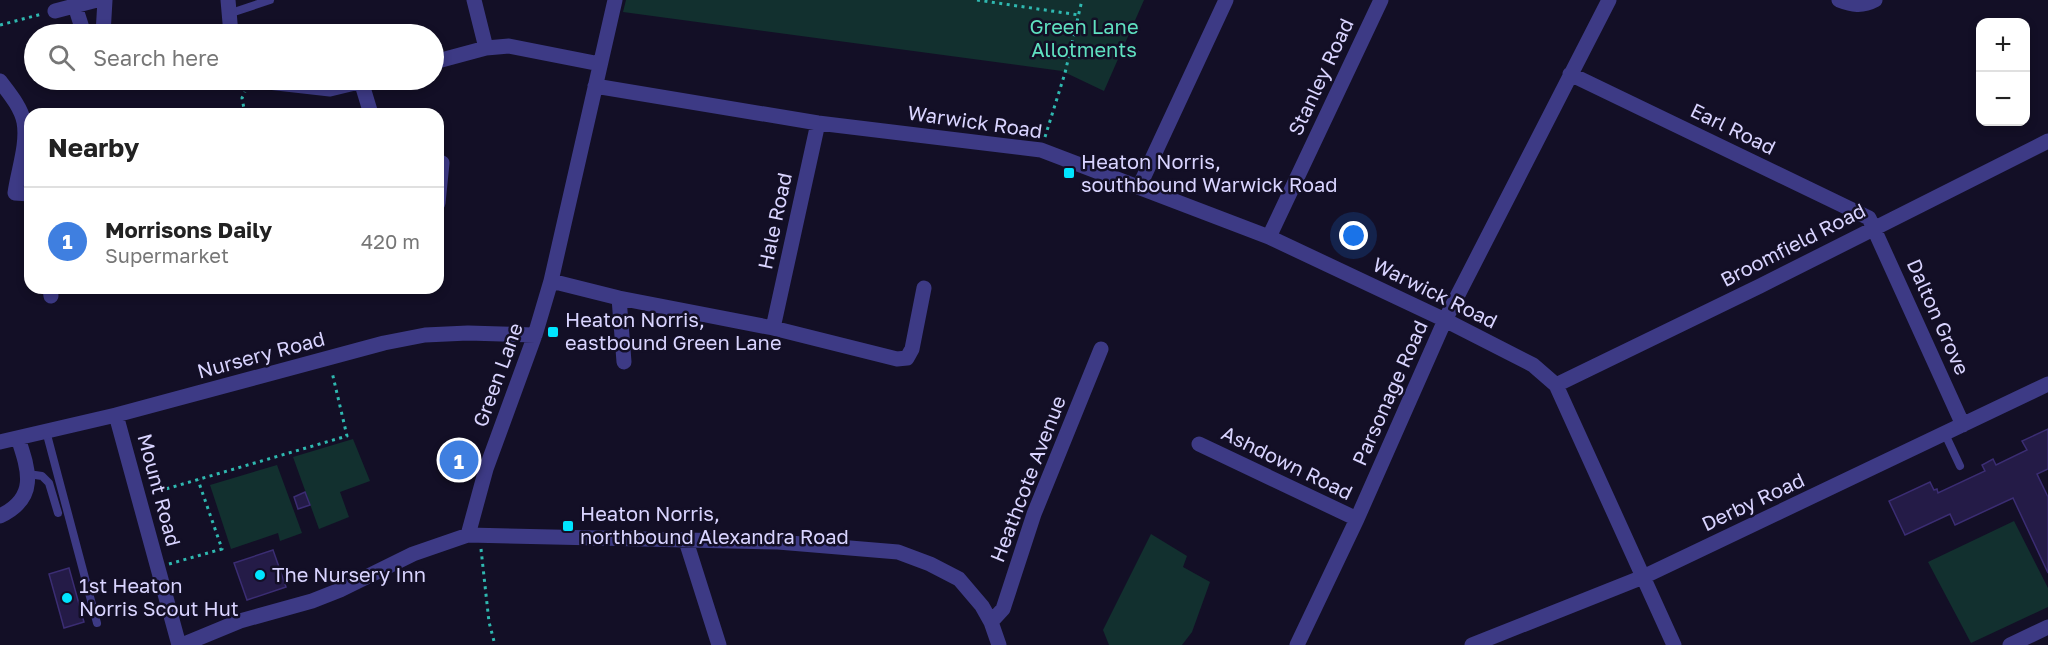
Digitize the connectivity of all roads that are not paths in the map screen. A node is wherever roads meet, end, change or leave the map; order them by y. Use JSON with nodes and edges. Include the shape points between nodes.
{"nodes":[{"id":1,"x":97,"y":0,"type":"edge"},
{"id":2,"x":105,"y":0,"type":"edge"},
{"id":3,"x":270,"y":0,"type":"edge"},
{"id":4,"x":474,"y":0,"type":"edge"},
{"id":5,"x":615,"y":0,"type":"edge"},
{"id":6,"x":1226,"y":0,"type":"edge"},
{"id":7,"x":1380,"y":0,"type":"edge"},
{"id":8,"x":1609,"y":0,"type":"edge"},
{"id":9,"x":1839,"y":0,"type":"edge"},
{"id":10,"x":1875,"y":0,"type":"edge"},
{"id":11,"x":75,"y":6,"type":"junction"},
{"id":12,"x":230,"y":7,"type":"edge"},
{"id":13,"x":48,"y":13,"type":"road end"},
{"id":14,"x":81,"y":24,"type":"edge"},
{"id":15,"x":104,"y":24,"type":"edge"},
{"id":16,"x":231,"y":24,"type":"edge"},
{"id":17,"x":486,"y":48,"type":"junction"},
{"id":18,"x":444,"y":59,"type":"edge"},
{"id":19,"x":600,"y":64,"type":"junction"},
{"id":20,"x":1570,"y":74,"type":"junction"},
{"id":21,"x":0,"y":81,"type":"edge"},
{"id":22,"x":595,"y":86,"type":"junction"},
{"id":23,"x":366,"y":90,"type":"edge"},
{"id":24,"x":370,"y":108,"type":"edge"},
{"id":25,"x":818,"y":123,"type":"junction"},
{"id":26,"x":2048,"y":141,"type":"edge"},
{"id":27,"x":1139,"y":187,"type":"junction"},
{"id":28,"x":15,"y":195,"type":"edge"},
{"id":29,"x":1874,"y":227,"type":"junction"},
{"id":30,"x":1269,"y":237,"type":"junction"},
{"id":31,"x":551,"y":281,"type":"junction"},
{"id":32,"x":924,"y":288,"type":"dead end"},
{"id":33,"x":619,"y":298,"type":"junction"},
{"id":34,"x":1445,"y":320,"type":"junction"},
{"id":35,"x":773,"y":328,"type":"junction"},
{"id":36,"x":535,"y":336,"type":"junction"},
{"id":37,"x":1101,"y":349,"type":"dead end"},
{"id":38,"x":624,"y":362,"type":"dead end"},
{"id":39,"x":2048,"y":384,"type":"edge"},
{"id":40,"x":1556,"y":386,"type":"junction"},
{"id":41,"x":116,"y":415,"type":"junction"},
{"id":42,"x":1963,"y":424,"type":"junction"},
{"id":43,"x":46,"y":431,"type":"junction"},
{"id":44,"x":1945,"y":434,"type":"junction"},
{"id":45,"x":18,"y":438,"type":"junction"},
{"id":46,"x":0,"y":442,"type":"edge"},
{"id":47,"x":1199,"y":444,"type":"dead end"},
{"id":48,"x":1960,"y":466,"type":"dead end"},
{"id":49,"x":28,"y":474,"type":"junction"},
{"id":50,"x":58,"y":513,"type":"dead end"},
{"id":51,"x":0,"y":516,"type":"edge"},
{"id":52,"x":1357,"y":519,"type":"junction"},
{"id":53,"x":474,"y":535,"type":"junction"},
{"id":54,"x":686,"y":541,"type":"junction"},
{"id":55,"x":1643,"y":577,"type":"junction"},
{"id":56,"x":991,"y":622,"type":"junction"},
{"id":57,"x":97,"y":623,"type":"dead end"},
{"id":58,"x":2048,"y":627,"type":"edge"},
{"id":59,"x":181,"y":645,"type":"edge"},
{"id":60,"x":720,"y":645,"type":"edge"},
{"id":61,"x":999,"y":645,"type":"edge"},
{"id":62,"x":1298,"y":645,"type":"edge"},
{"id":63,"x":1472,"y":645,"type":"edge"},
{"id":64,"x":1674,"y":645,"type":"edge"},
{"id":65,"x":2010,"y":645,"type":"edge"}],
"edges":[{"from":1,"to":11,"type":"street"},
{"from":2,"to":15,"type":"street"},
{"from":3,"to":12,"type":"lane"},
{"from":4,"to":17,"type":"street"},
{"from":5,"to":19,"type":"street","name":"Green Lane"},
{"from":6,"to":27,"type":"street"},
{"from":7,"to":30,"type":"street","name":"Stanley Road"},
{"from":8,"to":20,"type":"street","name":"Parsonage Road"},
{"from":9,"to":10,"type":"street","via":[[1859,5]]},
{"from":11,"to":13,"type":"street"},
{"from":11,"to":14,"type":"street"},
{"from":12,"to":16,"type":"street"},
{"from":17,"to":18,"type":"street"},
{"from":17,"to":19,"type":"street","via":[[509,46]]},
{"from":19,"to":22,"type":"street","name":"Green Lane"},
{"from":20,"to":29,"type":"street","name":"Earl Road","via":[[1869,218]]},
{"from":20,"to":34,"type":"street","name":"Parsonage Road"},
{"from":21,"to":28,"type":"street","via":[[23,121]]},
{"from":22,"to":25,"type":"street","name":"Warwick Road"},
{"from":22,"to":31,"type":"street","name":"Green Lane"},
{"from":23,"to":24,"type":"street"},
{"from":25,"to":27,"type":"street","name":"Warwick Road","via":[[1041,150]]},
{"from":25,"to":35,"type":"street","name":"Hale Road"},
{"from":26,"to":29,"type":"street","name":"Broomfield Road"},
{"from":27,"to":30,"type":"street","name":"Warwick Road"},
{"from":29,"to":40,"type":"street","name":"Broomfield Road"},
{"from":29,"to":42,"type":"street","name":"Dalton Grove"},
{"from":30,"to":34,"type":"street","name":"Warwick Road"},
{"from":31,"to":33,"type":"street"},
{"from":31,"to":36,"type":"street","name":"Green Lane"},
{"from":32,"to":35,"type":"street","via":[[907,358],[897,359]]},
{"from":33,"to":35,"type":"street"},
{"from":33,"to":38,"type":"street"},
{"from":34,"to":40,"type":"street","name":"Warwick Road","via":[[1533,365]]},
{"from":34,"to":52,"type":"street","name":"Parsonage Road"},
{"from":36,"to":41,"type":"street","name":"Nursery Road","via":[[425,335]]},
{"from":36,"to":53,"type":"street","name":"Green Lane","via":[[486,469]]},
{"from":37,"to":56,"type":"street","name":"Heathcote Avenue","via":[[1034,514],[1003,609]]},
{"from":39,"to":42,"type":"street","name":"Derby Road"},
{"from":40,"to":55,"type":"street","name":"Warwick Road"},
{"from":41,"to":43,"type":"street","name":"Nursery Road"},
{"from":41,"to":59,"type":"street","name":"Mount Road"},
{"from":42,"to":44,"type":"street","name":"Derby Road"},
{"from":43,"to":45,"type":"street","name":"Nursery Road"},
{"from":43,"to":57,"type":"lane"},
{"from":44,"to":48,"type":"lane"},
{"from":44,"to":55,"type":"street","name":"Derby Road"},
{"from":45,"to":46,"type":"street","name":"Nursery Road"},
{"from":45,"to":49,"type":"street"},
{"from":47,"to":52,"type":"street","name":"Ashdown Road"},
{"from":49,"to":50,"type":"lane","via":[[42,476],[49,483]]},
{"from":49,"to":51,"type":"street","via":[[25,496],[13,510]]},
{"from":52,"to":62,"type":"street","name":"Parsonage Road"},
{"from":53,"to":54,"type":"street"},
{"from":53,"to":59,"type":"street","via":[[413,554],[312,601],[240,621]]},
{"from":54,"to":56,"type":"street","via":[[778,542],[898,552],[958,579]]},
{"from":54,"to":60,"type":"street"},
{"from":55,"to":63,"type":"street","name":"Derby Road"},
{"from":55,"to":64,"type":"street","name":"Warwick Road"},
{"from":56,"to":61,"type":"street"},
{"from":58,"to":65,"type":"street"}]}
